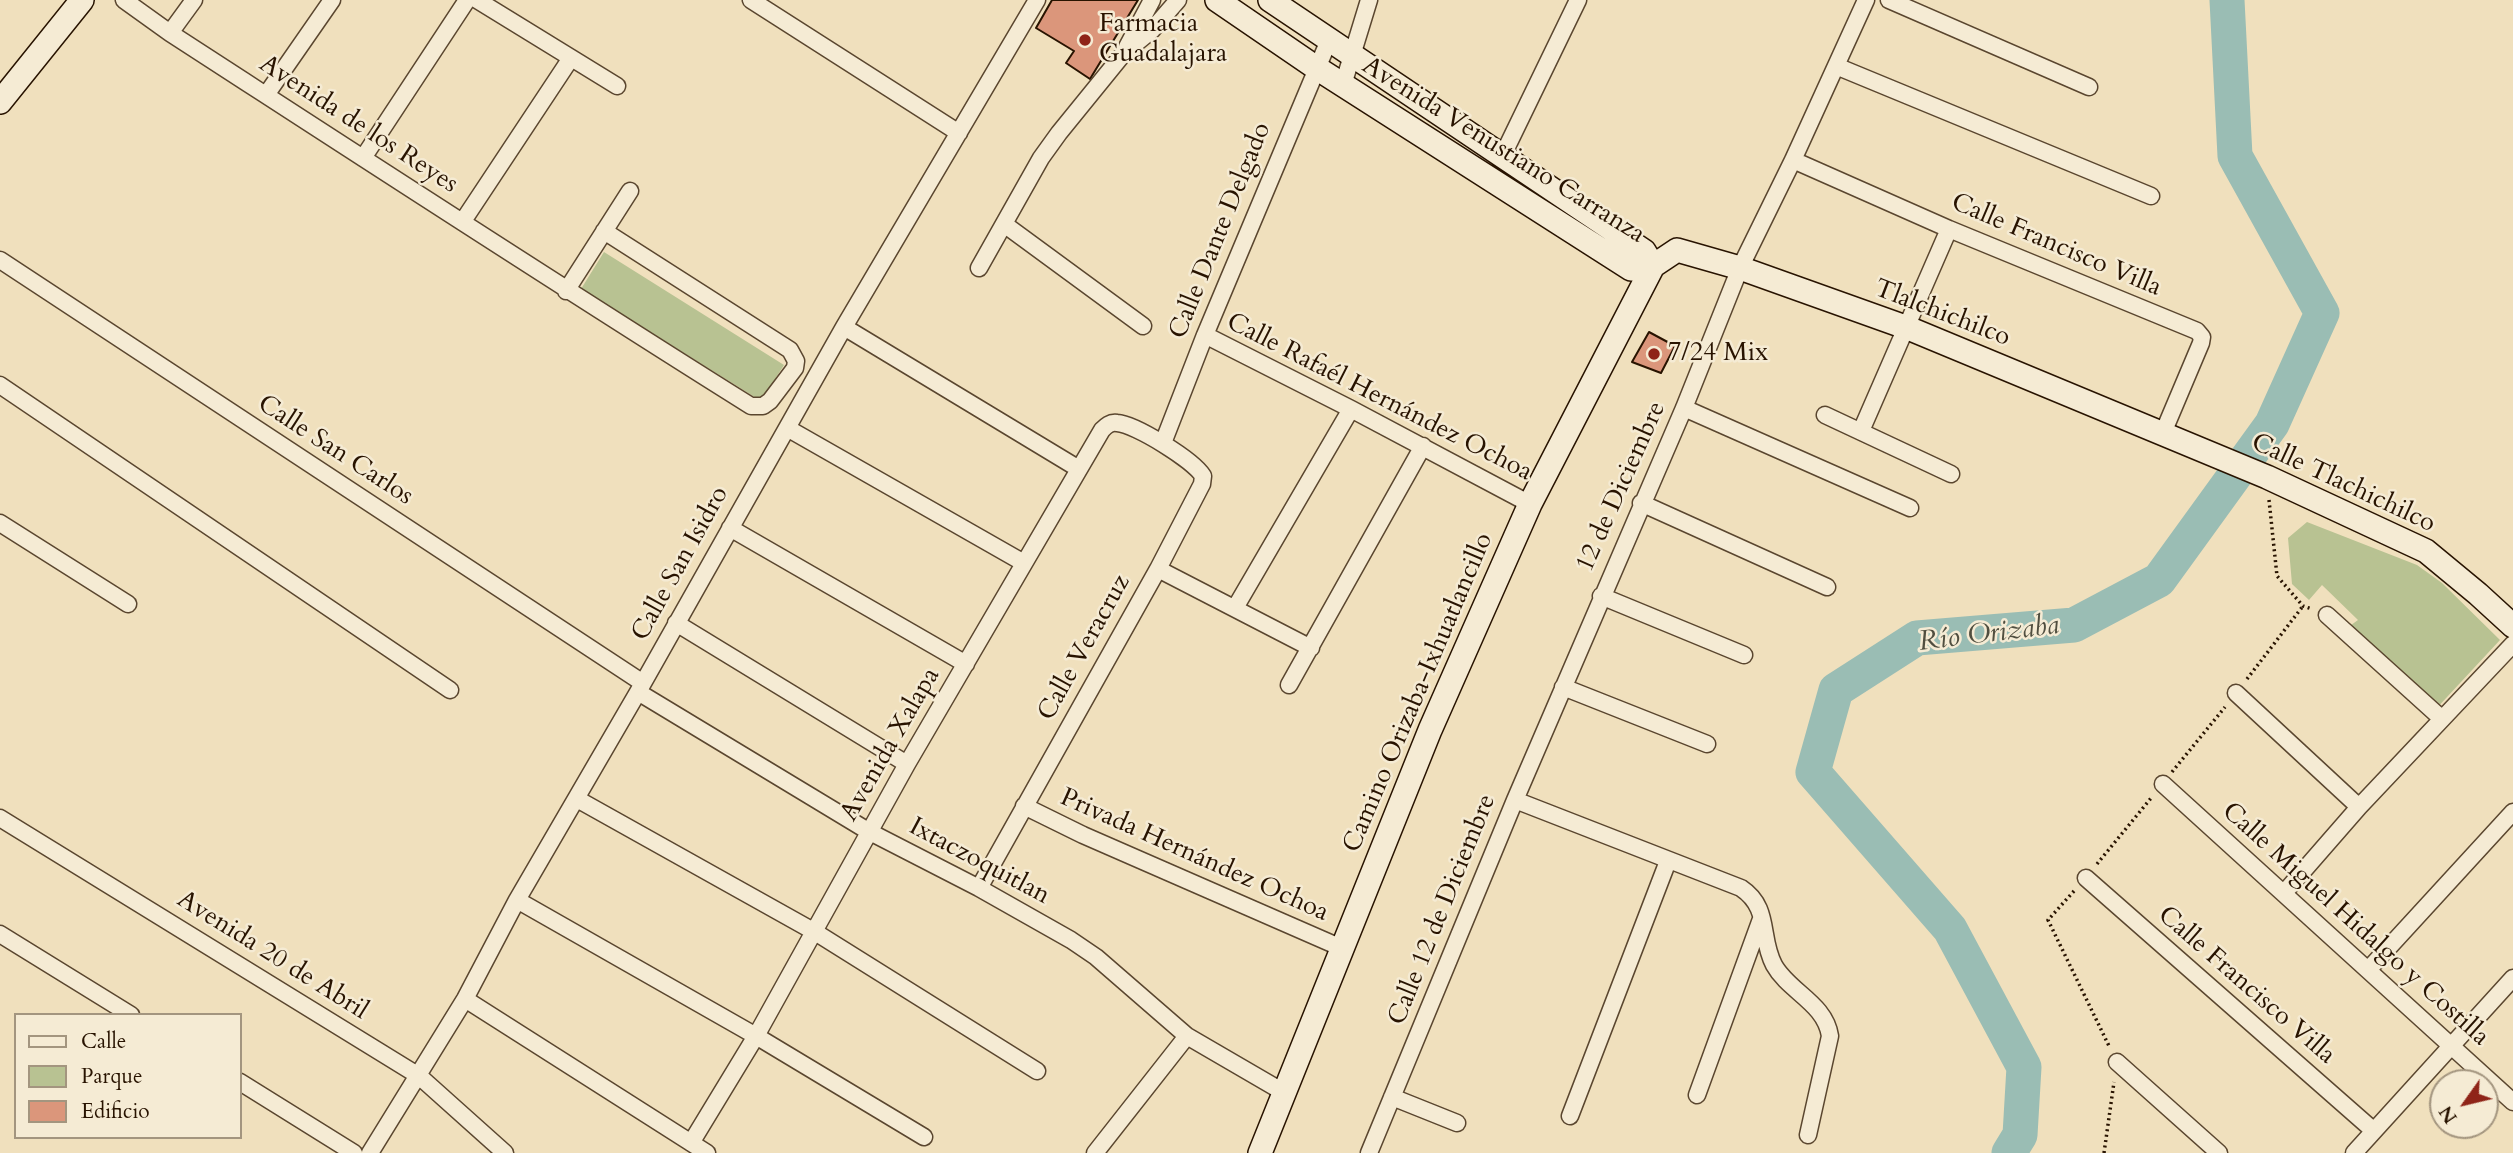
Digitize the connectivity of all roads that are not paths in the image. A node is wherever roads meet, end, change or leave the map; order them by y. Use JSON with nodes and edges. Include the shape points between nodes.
{"nodes":[{"id":1,"x":82,"y":0,"type":"edge"},
{"id":2,"x":124,"y":0,"type":"edge"},
{"id":3,"x":194,"y":0,"type":"edge"},
{"id":4,"x":332,"y":0,"type":"edge"},
{"id":5,"x":467,"y":0,"type":"edge"},
{"id":6,"x":477,"y":0,"type":"edge"},
{"id":7,"x":751,"y":0,"type":"edge"},
{"id":8,"x":1037,"y":0,"type":"edge"},
{"id":9,"x":1152,"y":0,"type":"edge"},
{"id":10,"x":1178,"y":0,"type":"edge"},
{"id":11,"x":1217,"y":0,"type":"edge"},
{"id":12,"x":1270,"y":0,"type":"edge"},
{"id":13,"x":1369,"y":0,"type":"edge"},
{"id":14,"x":1578,"y":0,"type":"edge"},
{"id":15,"x":1866,"y":0,"type":"edge"},
{"id":16,"x":1889,"y":0,"type":"edge"},
{"id":17,"x":170,"y":33,"type":"junction"},
{"id":18,"x":1329,"y":40,"type":"junction"},
{"id":19,"x":1124,"y":53,"type":"junction"},
{"id":20,"x":1354,"y":56,"type":"junction"},
{"id":21,"x":571,"y":58,"type":"junction"},
{"id":22,"x":1836,"y":66,"type":"junction"},
{"id":23,"x":1315,"y":67,"type":"junction"},
{"id":24,"x":1343,"y":85,"type":"junction"},
{"id":25,"x":617,"y":86,"type":"dead end"},
{"id":26,"x":2089,"y":87,"type":"dead end"},
{"id":27,"x":266,"y":95,"type":"junction"},
{"id":28,"x":0,"y":102,"type":"edge"},
{"id":29,"x":959,"y":133,"type":"junction"},
{"id":30,"x":1502,"y":157,"type":"junction"},
{"id":31,"x":363,"y":158,"type":"junction"},
{"id":32,"x":1793,"y":160,"type":"junction"},
{"id":33,"x":629,"y":191,"type":"dead end"},
{"id":34,"x":2151,"y":196,"type":"dead end"},
{"id":35,"x":463,"y":221,"type":"junction"},
{"id":36,"x":1004,"y":224,"type":"junction"},
{"id":37,"x":1950,"y":229,"type":"junction"},
{"id":38,"x":604,"y":231,"type":"junction"},
{"id":39,"x":0,"y":260,"type":"edge"},
{"id":40,"x":1653,"y":266,"type":"junction"},
{"id":41,"x":979,"y":268,"type":"dead end"},
{"id":42,"x":1740,"y":268,"type":"junction"},
{"id":43,"x":566,"y":291,"type":"junction"},
{"id":44,"x":1143,"y":326,"type":"dead end"},
{"id":45,"x":844,"y":327,"type":"junction"},
{"id":46,"x":1908,"y":328,"type":"junction"},
{"id":47,"x":1205,"y":335,"type":"junction"},
{"id":48,"x":0,"y":385,"type":"edge"},
{"id":49,"x":1351,"y":408,"type":"junction"},
{"id":50,"x":1684,"y":408,"type":"junction"},
{"id":51,"x":1825,"y":415,"type":"dead end"},
{"id":52,"x":787,"y":428,"type":"junction"},
{"id":53,"x":1861,"y":431,"type":"junction"},
{"id":54,"x":2163,"y":433,"type":"junction"},
{"id":55,"x":1163,"y":443,"type":"junction"},
{"id":56,"x":1423,"y":446,"type":"junction"},
{"id":57,"x":2209,"y":453,"type":"joint"},
{"id":58,"x":1079,"y":469,"type":"junction"},
{"id":59,"x":1951,"y":474,"type":"dead end"},
{"id":60,"x":1641,"y":503,"type":"junction"},
{"id":61,"x":1530,"y":504,"type":"junction"},
{"id":62,"x":1910,"y":508,"type":"dead end"},
{"id":63,"x":0,"y":523,"type":"edge"},
{"id":64,"x":730,"y":528,"type":"junction"},
{"id":65,"x":1024,"y":563,"type":"junction"},
{"id":66,"x":1158,"y":569,"type":"junction"},
{"id":67,"x":1827,"y":587,"type":"dead end"},
{"id":68,"x":1601,"y":596,"type":"junction"},
{"id":69,"x":128,"y":604,"type":"dead end"},
{"id":70,"x":1235,"y":608,"type":"junction"},
{"id":71,"x":2327,"y":615,"type":"road end"},
{"id":72,"x":676,"y":623,"type":"junction"},
{"id":73,"x":2513,"y":626,"type":"edge"},
{"id":74,"x":2513,"y":644,"type":"edge"},
{"id":75,"x":1311,"y":648,"type":"junction"},
{"id":76,"x":1744,"y":655,"type":"dead end"},
{"id":77,"x":966,"y":664,"type":"junction"},
{"id":78,"x":1289,"y":685,"type":"dead end"},
{"id":79,"x":1563,"y":687,"type":"junction"},
{"id":80,"x":640,"y":688,"type":"junction"},
{"id":81,"x":450,"y":690,"type":"dead end"},
{"id":82,"x":2236,"y":693,"type":"road end"},
{"id":83,"x":2441,"y":718,"type":"junction"},
{"id":84,"x":1707,"y":744,"type":"dead end"},
{"id":85,"x":907,"y":764,"type":"junction"},
{"id":86,"x":2163,"y":784,"type":"road end"},
{"id":87,"x":577,"y":799,"type":"junction"},
{"id":88,"x":1515,"y":800,"type":"junction"},
{"id":89,"x":1024,"y":806,"type":"junction"},
{"id":90,"x":2359,"y":807,"type":"junction"},
{"id":91,"x":2513,"y":812,"type":"edge"},
{"id":92,"x":0,"y":818,"type":"edge"},
{"id":93,"x":868,"y":831,"type":"junction"},
{"id":94,"x":1668,"y":861,"type":"junction"},
{"id":95,"x":2086,"y":878,"type":"road end"},
{"id":96,"x":979,"y":888,"type":"junction"},
{"id":97,"x":2284,"y":893,"type":"junction"},
{"id":98,"x":517,"y":900,"type":"junction"},
{"id":99,"x":1762,"y":917,"type":"junction"},
{"id":100,"x":815,"y":932,"type":"junction"},
{"id":101,"x":0,"y":934,"type":"edge"},
{"id":102,"x":1344,"y":949,"type":"junction"},
{"id":103,"x":2368,"y":970,"type":"junction"},
{"id":104,"x":2513,"y":978,"type":"edge"},
{"id":105,"x":465,"y":999,"type":"junction"},
{"id":106,"x":128,"y":1013,"type":"edge"},
{"id":107,"x":756,"y":1036,"type":"junction"},
{"id":108,"x":1187,"y":1036,"type":"junction"},
{"id":109,"x":2451,"y":1044,"type":"junction"},
{"id":110,"x":2117,"y":1062,"type":"road end"},
{"id":111,"x":1037,"y":1071,"type":"dead end"},
{"id":112,"x":419,"y":1076,"type":"junction"},
{"id":113,"x":242,"y":1083,"type":"edge"},
{"id":114,"x":1285,"y":1093,"type":"junction"},
{"id":115,"x":1697,"y":1095,"type":"dead end"},
{"id":116,"x":1392,"y":1097,"type":"junction"},
{"id":117,"x":2513,"y":1102,"type":"edge"},
{"id":118,"x":1570,"y":1116,"type":"dead end"},
{"id":119,"x":1458,"y":1123,"type":"dead end"},
{"id":120,"x":2374,"y":1131,"type":"junction"},
{"id":121,"x":1808,"y":1135,"type":"dead end"},
{"id":122,"x":924,"y":1137,"type":"dead end"},
{"id":123,"x":691,"y":1143,"type":"junction"},
{"id":124,"x":354,"y":1153,"type":"edge"},
{"id":125,"x":370,"y":1153,"type":"edge"},
{"id":126,"x":505,"y":1153,"type":"edge"},
{"id":127,"x":707,"y":1153,"type":"edge"},
{"id":128,"x":1095,"y":1153,"type":"edge"},
{"id":129,"x":1260,"y":1153,"type":"edge"},
{"id":130,"x":1369,"y":1153,"type":"edge"},
{"id":131,"x":2219,"y":1153,"type":"edge"},
{"id":132,"x":2354,"y":1153,"type":"edge"}],
"edges":[{"from":1,"to":28,"type":"street"},
{"from":2,"to":17,"type":"street","name":"Avenida de los Reyes"},
{"from":3,"to":17,"type":"street"},
{"from":4,"to":27,"type":"street"},
{"from":5,"to":31,"type":"street"},
{"from":6,"to":21,"type":"street"},
{"from":7,"to":29,"type":"street"},
{"from":8,"to":29,"type":"street","name":"Calle San Isidro"},
{"from":9,"to":19,"type":"street"},
{"from":10,"to":19,"type":"street"},
{"from":11,"to":23,"type":"street","name":"Avenida Venustiano Carranza"},
{"from":12,"to":18,"type":"street","name":"Avenida Venustiano Carranza"},
{"from":13,"to":20,"type":"street"},
{"from":14,"to":30,"type":"street"},
{"from":15,"to":22,"type":"street","name":"12 de Diciembre"},
{"from":16,"to":26,"type":"street"},
{"from":17,"to":27,"type":"street","name":"Avenida de los Reyes"},
{"from":18,"to":20,"type":"street","name":"Avenida Venustiano Carranza"},
{"from":18,"to":23,"type":"street","name":"Calle Dante Delgado"},
{"from":19,"to":36,"type":"street","via":[[1059,132]]},
{"from":20,"to":24,"type":"street"},
{"from":20,"to":30,"type":"street","name":"Avenida Venustiano Carranza"},
{"from":21,"to":25,"type":"street"},
{"from":21,"to":35,"type":"street"},
{"from":22,"to":32,"type":"street","name":"12 de Diciembre"},
{"from":22,"to":34,"type":"street"},
{"from":23,"to":24,"type":"street","name":"Avenida Venustiano Carranza"},
{"from":23,"to":47,"type":"street","name":"Calle Dante Delgado"},
{"from":24,"to":40,"type":"street","name":"Avenida Venustiano Carranza","via":[[1631,269]]},
{"from":27,"to":31,"type":"street","name":"Avenida de los Reyes"},
{"from":29,"to":45,"type":"street","name":"Calle San Isidro"},
{"from":30,"to":40,"type":"street","name":"Avenida Venustiano Carranza","via":[[1644,251]]},
{"from":31,"to":35,"type":"street","name":"Avenida de los Reyes"},
{"from":32,"to":37,"type":"street","name":"Calle Francisco Villa"},
{"from":32,"to":42,"type":"street","name":"12 de Diciembre"},
{"from":33,"to":38,"type":"street"},
{"from":35,"to":43,"type":"street","name":"Avenida de los Reyes"},
{"from":36,"to":41,"type":"street"},
{"from":36,"to":44,"type":"street"},
{"from":37,"to":46,"type":"street"},
{"from":37,"to":54,"type":"street","name":"Calle Francisco Villa","via":[[2197,331],[2201,343]]},
{"from":38,"to":43,"type":"street"},
{"from":38,"to":43,"type":"street","name":"Avenida de los Reyes","via":[[786,346],[794,355],[795,369],[770,401],[751,406]]},
{"from":39,"to":80,"type":"street","name":"Calle San Carlos"},
{"from":40,"to":42,"type":"street","name":"Tlalchichilco","via":[[1677,250]]},
{"from":40,"to":61,"type":"street","name":"Camino Orizaba-Ixhuatlancillo"},
{"from":42,"to":46,"type":"street","name":"Tlalchichilco"},
{"from":42,"to":50,"type":"street","name":"12 de Diciembre"},
{"from":45,"to":52,"type":"street","name":"Calle San Isidro"},
{"from":45,"to":58,"type":"street"},
{"from":46,"to":53,"type":"street"},
{"from":46,"to":54,"type":"street","name":"Tlalchichilco"},
{"from":47,"to":49,"type":"street","name":"Calle Rafaél Hernández Ochoa"},
{"from":47,"to":55,"type":"street","name":"Calle Dante Delgado"},
{"from":48,"to":81,"type":"street"},
{"from":49,"to":56,"type":"street","name":"Calle Rafaél Hernández Ochoa"},
{"from":49,"to":70,"type":"street"},
{"from":50,"to":60,"type":"street","name":"12 de Diciembre"},
{"from":50,"to":62,"type":"street"},
{"from":51,"to":53,"type":"street"},
{"from":52,"to":64,"type":"street","name":"Calle San Isidro"},
{"from":52,"to":65,"type":"street"},
{"from":53,"to":59,"type":"street"},
{"from":54,"to":57,"type":"street","name":"Tlalchichilco"},
{"from":55,"to":58,"type":"street","name":"Avenida Xalapa","via":[[1115,422],[1102,430]]},
{"from":55,"to":66,"type":"street","name":"Calle Veracruz","via":[[1203,478]]},
{"from":56,"to":61,"type":"street","name":"Calle Rafaél Hernández Ochoa"},
{"from":56,"to":75,"type":"street"},
{"from":57,"to":73,"type":"street","name":"Calle Tlachichilco","via":[[2426,551]]},
{"from":58,"to":65,"type":"street","name":"Avenida Xalapa"},
{"from":60,"to":67,"type":"street"},
{"from":60,"to":68,"type":"street","name":"12 de Diciembre"},
{"from":61,"to":102,"type":"street","name":"Camino Orizaba-Ixhuatlancillo","via":[[1430,730]]},
{"from":63,"to":69,"type":"street"},
{"from":64,"to":72,"type":"street","name":"Calle San Isidro"},
{"from":64,"to":77,"type":"street"},
{"from":65,"to":77,"type":"street","name":"Avenida Xalapa"},
{"from":66,"to":70,"type":"street"},
{"from":66,"to":89,"type":"street","name":"Calle Veracruz"},
{"from":68,"to":76,"type":"street"},
{"from":68,"to":79,"type":"street","name":"12 de Diciembre"},
{"from":70,"to":75,"type":"street"},
{"from":71,"to":83,"type":"street"},
{"from":72,"to":80,"type":"street","name":"Calle San Isidro"},
{"from":72,"to":85,"type":"street"},
{"from":74,"to":83,"type":"street"},
{"from":75,"to":78,"type":"street"},
{"from":77,"to":85,"type":"street","name":"Avenida Xalapa"},
{"from":79,"to":84,"type":"street"},
{"from":79,"to":88,"type":"street","name":"Calle 12 de Diciembre"},
{"from":80,"to":87,"type":"street","name":"Calle San Isidro"},
{"from":80,"to":93,"type":"street","name":"Ixtaczoquitlan"},
{"from":82,"to":90,"type":"street"},
{"from":83,"to":90,"type":"street"},
{"from":85,"to":93,"type":"street","name":"Avenida Xalapa"},
{"from":86,"to":97,"type":"street","name":"Calle Miguel Hidalgo y Costilla"},
{"from":87,"to":98,"type":"street","name":"Calle San Isidro"},
{"from":87,"to":100,"type":"street"},
{"from":88,"to":94,"type":"street"},
{"from":88,"to":116,"type":"street","name":"Calle 12 de Diciembre"},
{"from":89,"to":96,"type":"street","name":"Calle Veracruz"},
{"from":89,"to":102,"type":"street","name":"Privada Hernández Ochoa"},
{"from":90,"to":97,"type":"street"},
{"from":91,"to":103,"type":"street"},
{"from":92,"to":112,"type":"street","name":"Avenida 20 de Abril"},
{"from":93,"to":96,"type":"street","name":"Ixtaczoquitlan"},
{"from":93,"to":100,"type":"street","name":"Avenida Xalapa"},
{"from":94,"to":99,"type":"street","via":[[1741,888],[1752,895]]},
{"from":94,"to":118,"type":"street"},
{"from":95,"to":120,"type":"street","name":"Calle Francisco Villa"},
{"from":96,"to":108,"type":"street","name":"Ixtaczoquitlan","via":[[1096,957]]},
{"from":97,"to":103,"type":"street","name":"Calle Miguel Hidalgo y Costilla"},
{"from":98,"to":105,"type":"street","name":"Calle San Isidro"},
{"from":98,"to":107,"type":"street"},
{"from":99,"to":115,"type":"street"},
{"from":99,"to":121,"type":"street","via":[[1774,966],[1828,1025],[1830,1036]]},
{"from":100,"to":107,"type":"street","name":"Avenida Xalapa"},
{"from":100,"to":111,"type":"street"},
{"from":101,"to":106,"type":"street"},
{"from":102,"to":114,"type":"street","name":"Camino Orizaba-Ixhuatlancillo"},
{"from":103,"to":109,"type":"street","name":"Calle Miguel Hidalgo y Costilla"},
{"from":104,"to":109,"type":"street"},
{"from":105,"to":112,"type":"street","name":"Calle San Isidro"},
{"from":105,"to":123,"type":"street"},
{"from":107,"to":122,"type":"street"},
{"from":107,"to":123,"type":"street","name":"Avenida Xalapa"},
{"from":108,"to":114,"type":"street","name":"Ixtaczoquitlan"},
{"from":108,"to":128,"type":"street"},
{"from":109,"to":117,"type":"street","name":"Calle Miguel Hidalgo y Costilla"},
{"from":109,"to":120,"type":"street"},
{"from":110,"to":131,"type":"street"},
{"from":112,"to":125,"type":"street","name":"Calle San Isidro"},
{"from":112,"to":126,"type":"street","name":"Avenida 20 de Abril"},
{"from":113,"to":124,"type":"street"},
{"from":114,"to":129,"type":"street","name":"Camino Orizaba-Ixhuatlancillo"},
{"from":116,"to":119,"type":"street"},
{"from":116,"to":130,"type":"street","name":"Calle 12 de Diciembre"},
{"from":120,"to":132,"type":"street"},
{"from":123,"to":127,"type":"street"}]}
